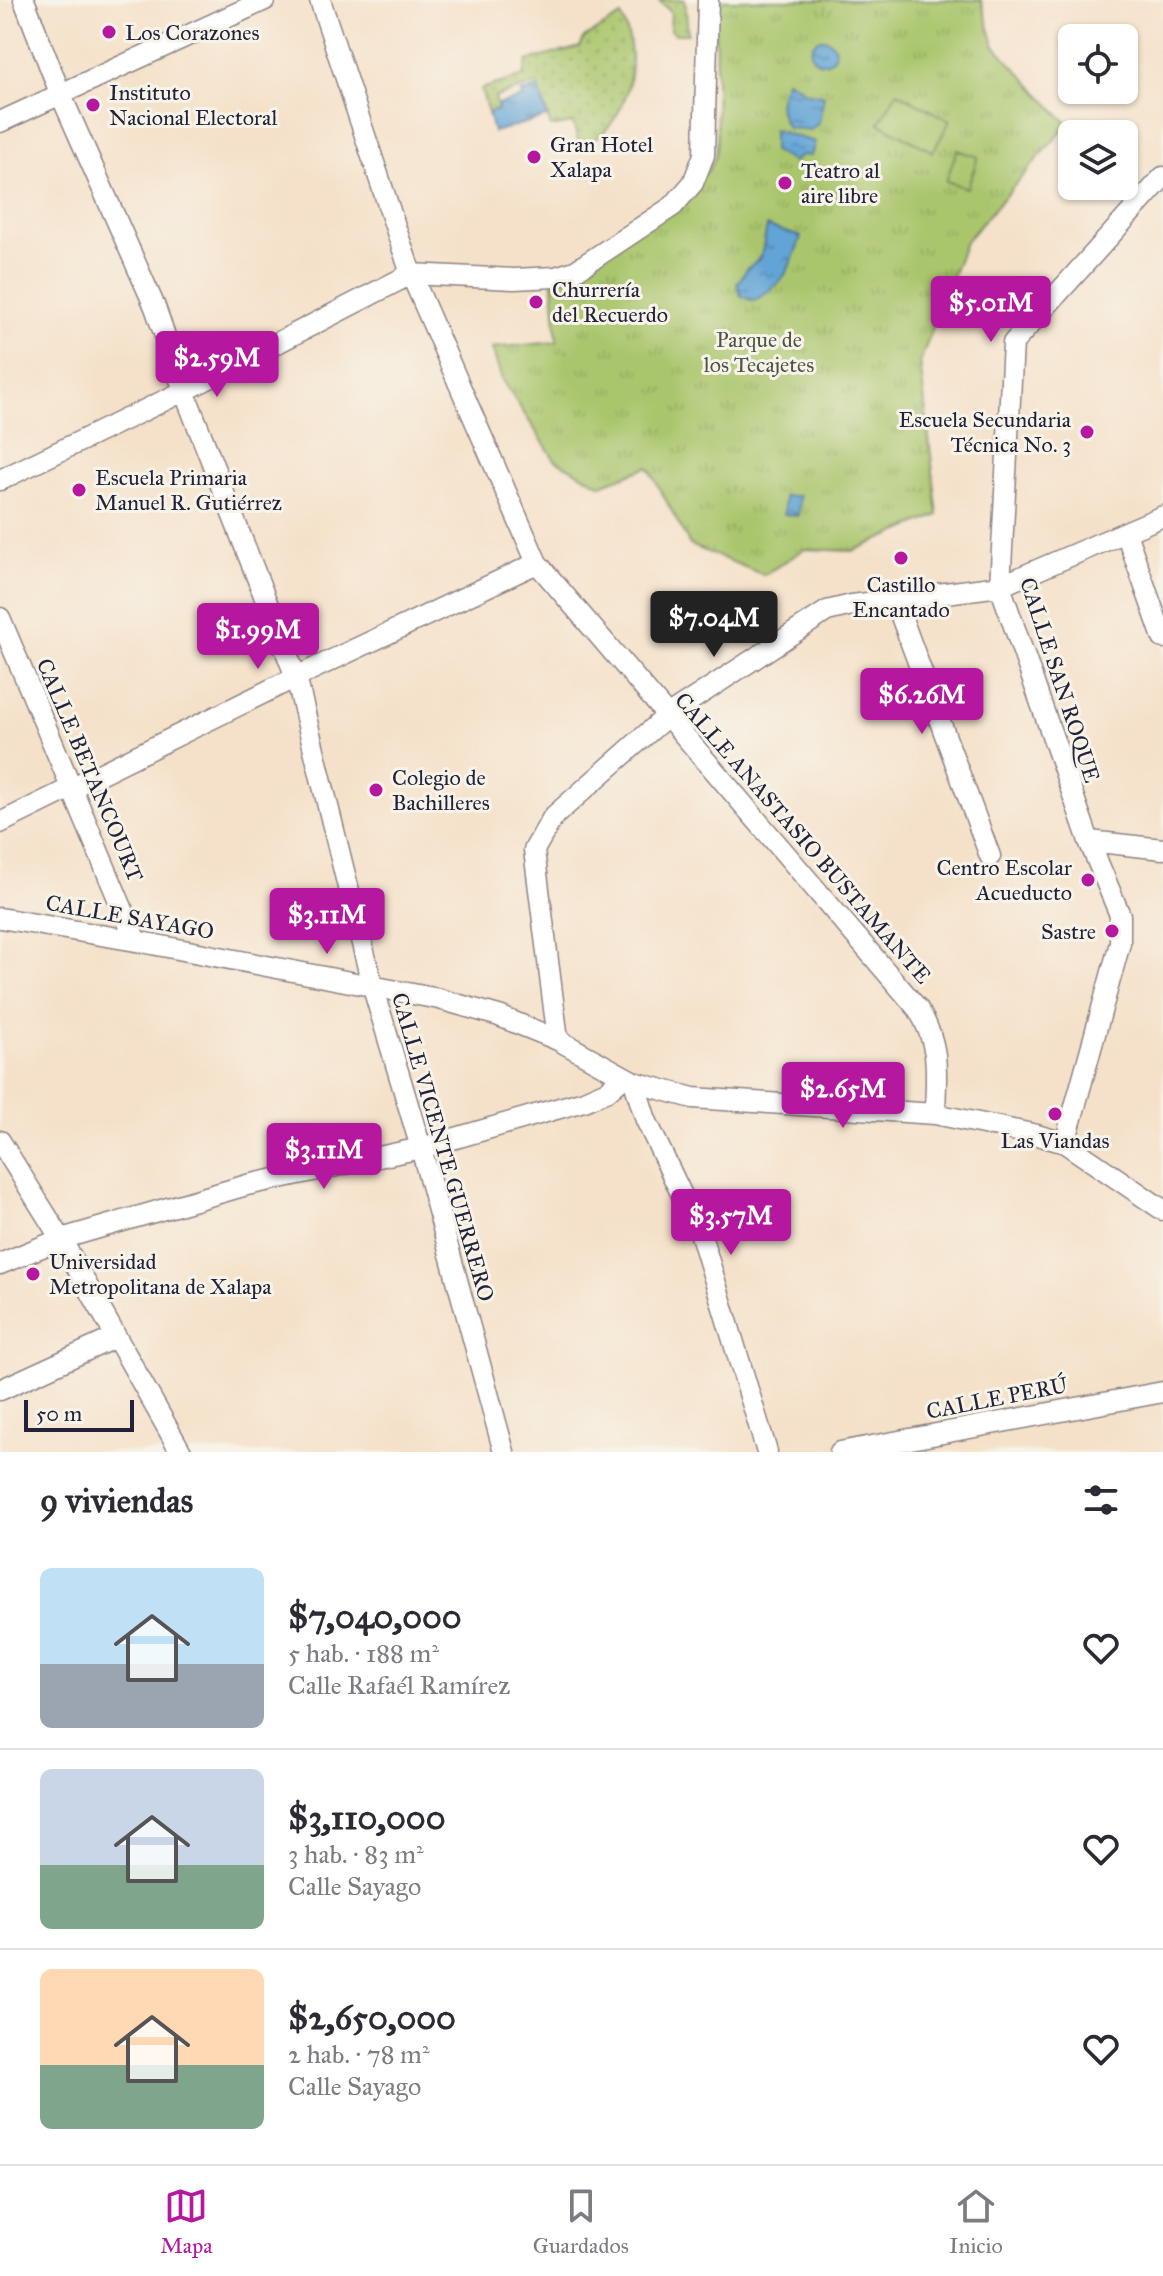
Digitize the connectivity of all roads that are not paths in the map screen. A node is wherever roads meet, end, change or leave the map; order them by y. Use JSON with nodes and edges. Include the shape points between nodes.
{"nodes":[{"id":1,"x":24,"y":0,"type":"edge"},
{"id":2,"x":265,"y":0,"type":"edge"},
{"id":3,"x":320,"y":0,"type":"edge"},
{"id":4,"x":705,"y":3,"type":"edge"},
{"id":5,"x":60,"y":93,"type":"junction"},
{"id":6,"x":0,"y":122,"type":"edge"},
{"id":7,"x":1163,"y":177,"type":"edge"},
{"id":8,"x":411,"y":274,"type":"junction"},
{"id":9,"x":184,"y":391,"type":"junction"},
{"id":10,"x":0,"y":480,"type":"edge"},
{"id":11,"x":1163,"y":516,"type":"edge"},
{"id":12,"x":1126,"y":533,"type":"junction"},
{"id":13,"x":537,"y":563,"type":"junction"},
{"id":14,"x":1000,"y":586,"type":"junction"},
{"id":15,"x":895,"y":600,"type":"junction"},
{"id":16,"x":0,"y":618,"type":"edge"},
{"id":17,"x":1163,"y":638,"type":"edge"},
{"id":18,"x":296,"y":677,"type":"junction"},
{"id":19,"x":667,"y":716,"type":"junction"},
{"id":20,"x":70,"y":787,"type":"junction"},
{"id":21,"x":0,"y":823,"type":"edge"},
{"id":22,"x":1089,"y":841,"type":"junction"},
{"id":23,"x":1163,"y":849,"type":"edge"},
{"id":24,"x":990,"y":856,"type":"dead end"},
{"id":25,"x":0,"y":918,"type":"edge"},
{"id":26,"x":136,"y":941,"type":"junction"},
{"id":27,"x":373,"y":988,"type":"junction"},
{"id":28,"x":558,"y":1040,"type":"junction"},
{"id":29,"x":629,"y":1080,"type":"junction"},
{"id":30,"x":935,"y":1114,"type":"junction"},
{"id":31,"x":0,"y":1141,"type":"edge"},
{"id":32,"x":1065,"y":1143,"type":"junction"},
{"id":33,"x":421,"y":1148,"type":"junction"},
{"id":34,"x":1163,"y":1210,"type":"edge"},
{"id":35,"x":61,"y":1239,"type":"junction"},
{"id":36,"x":0,"y":1264,"type":"edge"},
{"id":37,"x":116,"y":1337,"type":"junction"},
{"id":38,"x":0,"y":1390,"type":"edge"},
{"id":39,"x":1163,"y":1392,"type":"edge"},
{"id":40,"x":181,"y":1452,"type":"edge"},
{"id":41,"x":504,"y":1452,"type":"edge"},
{"id":42,"x":767,"y":1452,"type":"edge"},
{"id":43,"x":840,"y":1452,"type":"edge"}],
"edges":[{"from":1,"to":5,"type":"street","name":"CALLE VICENTE GUERRERO"},
{"from":2,"to":5,"type":"street"},
{"from":3,"to":8,"type":"street","name":"CALLE ANASTASIO BUSTAMANTE"},
{"from":4,"to":8,"type":"street","via":[[704,155],[693,183],[673,206],[575,271],[555,277]]},
{"from":5,"to":6,"type":"street"},
{"from":5,"to":9,"type":"street","name":"CALLE VICENTE GUERRERO","via":[[155,307]]},
{"from":7,"to":14,"type":"street","name":"CALLE SAN ROQUE","via":[[1013,343]]},
{"from":8,"to":9,"type":"street"},
{"from":8,"to":13,"type":"street","name":"CALLE ANASTASIO BUSTAMANTE"},
{"from":9,"to":10,"type":"street"},
{"from":9,"to":18,"type":"street","name":"CALLE VICENTE GUERRERO"},
{"from":11,"to":12,"type":"street"},
{"from":12,"to":14,"type":"street"},
{"from":12,"to":17,"type":"street"},
{"from":13,"to":18,"type":"street"},
{"from":13,"to":19,"type":"street","name":"CALLE ANASTASIO BUSTAMANTE"},
{"from":14,"to":15,"type":"street"},
{"from":14,"to":22,"type":"street","name":"CALLE SAN ROQUE"},
{"from":15,"to":19,"type":"street","via":[[827,611]]},
{"from":15,"to":24,"type":"street"},
{"from":16,"to":20,"type":"street","name":"CALLE BETANCOURT"},
{"from":18,"to":20,"type":"street"},
{"from":18,"to":27,"type":"street","name":"CALLE VICENTE GUERRERO"},
{"from":19,"to":28,"type":"street","via":[[553,817],[534,850]]},
{"from":19,"to":30,"type":"street","name":"CALLE ANASTASIO BUSTAMANTE","via":[[918,1009],[936,1050]]},
{"from":20,"to":21,"type":"street"},
{"from":20,"to":26,"type":"street","name":"CALLE BETANCOURT"},
{"from":22,"to":23,"type":"street"},
{"from":22,"to":32,"type":"street","name":"CALLE SAN ROQUE","via":[[1120,915],[1120,943]]},
{"from":25,"to":26,"type":"street","name":"CALLE SAYAGO"},
{"from":26,"to":27,"type":"street","name":"CALLE SAYAGO"},
{"from":27,"to":28,"type":"street","name":"CALLE SAYAGO","via":[[439,999]]},
{"from":27,"to":33,"type":"street","name":"CALLE VICENTE GUERRERO"},
{"from":28,"to":29,"type":"street","name":"CALLE SAYAGO"},
{"from":29,"to":30,"type":"street","name":"CALLE SAYAGO","via":[[693,1098]]},
{"from":29,"to":33,"type":"street","via":[[584,1101]]},
{"from":29,"to":42,"type":"street","via":[[701,1235]]},
{"from":30,"to":32,"type":"street","name":"CALLE SAYAGO"},
{"from":31,"to":35,"type":"street"},
{"from":32,"to":34,"type":"street","name":"CALLE SAYAGO"},
{"from":33,"to":35,"type":"street","via":[[247,1185]]},
{"from":33,"to":41,"type":"street","name":"CALLE VICENTE GUERRERO"},
{"from":35,"to":36,"type":"street"},
{"from":35,"to":37,"type":"street"},
{"from":37,"to":38,"type":"street"},
{"from":37,"to":40,"type":"street"},
{"from":39,"to":43,"type":"street","name":"CALLE PERÚ"}]}
